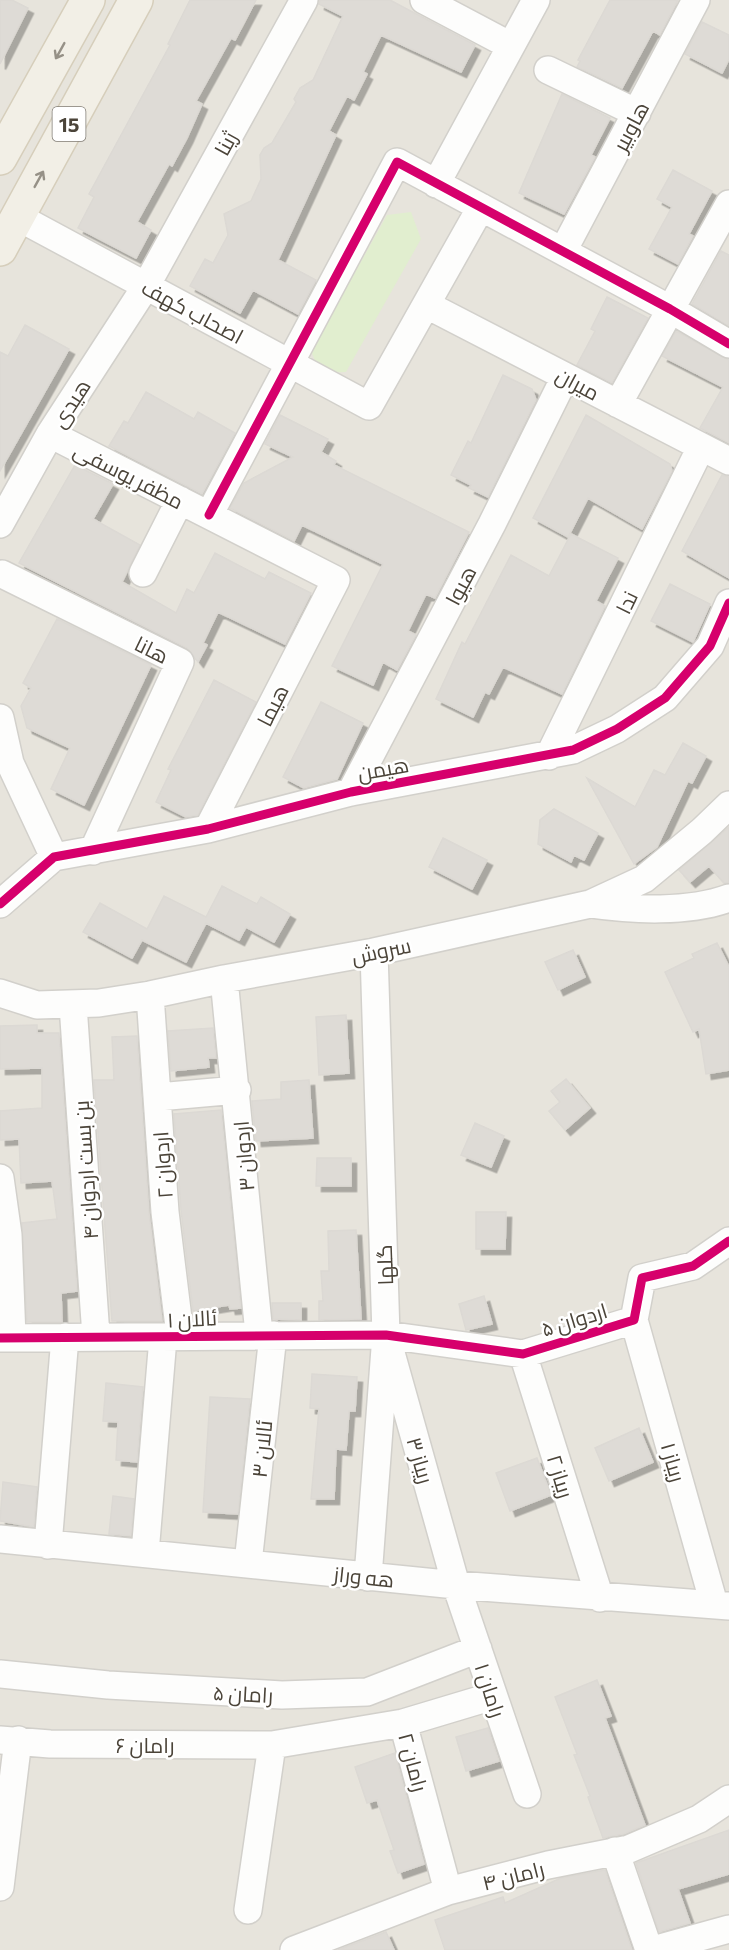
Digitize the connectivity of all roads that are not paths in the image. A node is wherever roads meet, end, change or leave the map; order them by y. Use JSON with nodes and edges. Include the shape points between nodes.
{"nodes":[{"id":1,"x":88,"y":0,"type":"edge"},
{"id":2,"x":136,"y":0,"type":"edge"},
{"id":3,"x":304,"y":0,"type":"edge"},
{"id":4,"x":424,"y":0,"type":"edge"},
{"id":5,"x":536,"y":0,"type":"edge"},
{"id":6,"x":696,"y":0,"type":"edge"},
{"id":7,"x":511,"y":46,"type":"junction"},
{"id":8,"x":548,"y":70,"type":"dead end"},
{"id":9,"x":637,"y":113,"type":"junction"},
{"id":10,"x":0,"y":158,"type":"edge"},
{"id":11,"x":436,"y":184,"type":"junction"},
{"id":12,"x":729,"y":204,"type":"edge"},
{"id":13,"x":481,"y":207,"type":"junction"},
{"id":14,"x":18,"y":216,"type":"junction"},
{"id":15,"x":0,"y":249,"type":"edge"},
{"id":16,"x":563,"y":251,"type":"junction"},
{"id":17,"x":147,"y":286,"type":"junction"},
{"id":18,"x":427,"y":305,"type":"junction"},
{"id":19,"x":670,"y":309,"type":"junction"},
{"id":20,"x":729,"y":344,"type":"edge"},
{"id":21,"x":289,"y":363,"type":"junction"},
{"id":22,"x":565,"y":376,"type":"junction"},
{"id":23,"x":618,"y":404,"type":"junction"},
{"id":24,"x":50,"y":434,"type":"junction"},
{"id":25,"x":701,"y":447,"type":"junction"},
{"id":26,"x":729,"y":462,"type":"edge"},
{"id":27,"x":180,"y":500,"type":"junction"},
{"id":28,"x":209,"y":515,"type":"junction"},
{"id":29,"x":0,"y":524,"type":"edge"},
{"id":30,"x":143,"y":573,"type":"dead end"},
{"id":31,"x":2,"y":574,"type":"dead end"},
{"id":32,"x":336,"y":580,"type":"joint"},
{"id":33,"x":729,"y":603,"type":"edge"},
{"id":34,"x":0,"y":718,"type":"edge"},
{"id":35,"x":549,"y":756,"type":"junction"},
{"id":36,"x":351,"y":792,"type":"junction"},
{"id":37,"x":729,"y":805,"type":"edge"},
{"id":38,"x":208,"y":829,"type":"junction"},
{"id":39,"x":93,"y":851,"type":"junction"},
{"id":40,"x":54,"y":857,"type":"junction"},
{"id":41,"x":727,"y":903,"type":"edge"},
{"id":42,"x":0,"y":904,"type":"edge"},
{"id":43,"x":590,"y":904,"type":"junction"},
{"id":44,"x":374,"y":952,"type":"junction"},
{"id":45,"x":224,"y":979,"type":"junction"},
{"id":46,"x":0,"y":994,"type":"edge"},
{"id":47,"x":150,"y":995,"type":"junction"},
{"id":48,"x":0,"y":1000,"type":"edge"},
{"id":49,"x":74,"y":1005,"type":"junction"},
{"id":50,"x":237,"y":1090,"type":"junction"},
{"id":51,"x":158,"y":1097,"type":"junction"},
{"id":52,"x":0,"y":1178,"type":"edge"},
{"id":53,"x":729,"y":1241,"type":"edge"},
{"id":54,"x":634,"y":1320,"type":"junction"},
{"id":55,"x":266,"y":1335,"type":"junction"},
{"id":56,"x":386,"y":1335,"type":"junction"},
{"id":57,"x":96,"y":1336,"type":"junction"},
{"id":58,"x":172,"y":1336,"type":"junction"},
{"id":59,"x":65,"y":1337,"type":"junction"},
{"id":60,"x":6,"y":1338,"type":"edge"},
{"id":61,"x":523,"y":1354,"type":"junction"},
{"id":62,"x":0,"y":1539,"type":"edge"},
{"id":63,"x":48,"y":1545,"type":"junction"},
{"id":64,"x":145,"y":1553,"type":"junction"},
{"id":65,"x":248,"y":1563,"type":"junction"},
{"id":66,"x":368,"y":1577,"type":"junction"},
{"id":67,"x":456,"y":1585,"type":"junction"},
{"id":68,"x":600,"y":1598,"type":"junction"},
{"id":69,"x":721,"y":1605,"type":"edge"},
{"id":70,"x":478,"y":1649,"type":"junction"},
{"id":71,"x":0,"y":1674,"type":"edge"},
{"id":72,"x":493,"y":1696,"type":"junction"},
{"id":73,"x":403,"y":1723,"type":"junction"},
{"id":74,"x":9,"y":1740,"type":"edge"},
{"id":75,"x":272,"y":1745,"type":"junction"},
{"id":76,"x":527,"y":1794,"type":"dead end"},
{"id":77,"x":729,"y":1799,"type":"edge"},
{"id":78,"x":3,"y":1846,"type":"edge"},
{"id":79,"x":615,"y":1851,"type":"junction"},
{"id":80,"x":0,"y":1887,"type":"edge"},
{"id":81,"x":448,"y":1891,"type":"junction"},
{"id":82,"x":248,"y":1910,"type":"dead end"},
{"id":83,"x":729,"y":1929,"type":"edge"},
{"id":84,"x":294,"y":1950,"type":"edge"},
{"id":85,"x":651,"y":1950,"type":"edge"}],
"edges":[{"from":1,"to":10,"type":"main road","number":"15","one_way":true},
{"from":14,"to":2,"type":"main road","number":"15","one_way":true},
{"from":3,"to":17,"type":"street","name":"ژینا"},
{"from":4,"to":7,"type":"street"},
{"from":5,"to":7,"type":"street"},
{"from":6,"to":9,"type":"street","name":"هاوبیر"},
{"from":7,"to":11,"type":"street"},
{"from":8,"to":9,"type":"street"},
{"from":9,"to":16,"type":"street","name":"هاوبیر"},
{"from":11,"to":13,"type":"street"},
{"from":11,"to":21,"type":"street","via":[[397,162]]},
{"from":12,"to":19,"type":"street"},
{"from":13,"to":16,"type":"street"},
{"from":13,"to":18,"type":"street"},
{"from":14,"to":15,"type":"main road","number":"15"},
{"from":14,"to":17,"type":"street","name":"اصحاب کهف"},
{"from":16,"to":19,"type":"street"},
{"from":17,"to":21,"type":"street","name":"اصحاب کهف"},
{"from":17,"to":24,"type":"street","name":"هیدی"},
{"from":18,"to":21,"type":"street","name":"اصحاب کهف","via":[[369,406]]},
{"from":18,"to":22,"type":"street","name":"میران"},
{"from":19,"to":20,"type":"street"},
{"from":19,"to":23,"type":"street"},
{"from":21,"to":28,"type":"street"},
{"from":22,"to":23,"type":"street","name":"میران"},
{"from":22,"to":36,"type":"street","name":"هیوا"},
{"from":23,"to":25,"type":"street","name":"میران"},
{"from":24,"to":27,"type":"street","name":"مظفر یوسفی"},
{"from":24,"to":29,"type":"street","name":"هیدی"},
{"from":25,"to":26,"type":"street","name":"میران"},
{"from":25,"to":35,"type":"street","name":"ندا"},
{"from":27,"to":28,"type":"street","name":"مظفر یوسفی"},
{"from":27,"to":30,"type":"street"},
{"from":28,"to":32,"type":"street","name":"مظفر یوسفی"},
{"from":31,"to":39,"type":"street","name":"هانا","via":[[180,662]]},
{"from":32,"to":38,"type":"street","name":"هیما"},
{"from":33,"to":35,"type":"street","name":"هیمن","via":[[710,646],[665,698],[573,750]]},
{"from":34,"to":40,"type":"street","via":[[9,763]]},
{"from":35,"to":36,"type":"street","name":"هیمن"},
{"from":36,"to":38,"type":"street","name":"هیمن"},
{"from":37,"to":43,"type":"street","name":"سروش","via":[[644,879]]},
{"from":38,"to":39,"type":"street","name":"هیمن"},
{"from":39,"to":40,"type":"street","name":"هیمن"},
{"from":40,"to":42,"type":"street"},
{"from":41,"to":43,"type":"street","via":[[645,909]]},
{"from":43,"to":44,"type":"street","name":"سروش"},
{"from":44,"to":45,"type":"street","name":"سروش"},
{"from":44,"to":56,"type":"street","name":"گلها"},
{"from":45,"to":47,"type":"street","name":"سروش"},
{"from":45,"to":50,"type":"street","name":"اردوان ۳"},
{"from":46,"to":48,"type":"street"},
{"from":46,"to":49,"type":"street","name":"سروش","via":[[37,1005]]},
{"from":47,"to":49,"type":"street","name":"سروش"},
{"from":47,"to":51,"type":"street","name":"اردوان ۲"},
{"from":49,"to":57,"type":"street","name":"بن بست اردوان ۴"},
{"from":50,"to":51,"type":"street"},
{"from":50,"to":55,"type":"street","name":"اردوان ۳"},
{"from":51,"to":58,"type":"street","name":"اردوان ۲"},
{"from":52,"to":60,"type":"street","via":[[8,1235]]},
{"from":53,"to":54,"type":"street","name":"اردوان ۵","via":[[693,1266],[642,1278]]},
{"from":54,"to":61,"type":"street","name":"اردوان ۵"},
{"from":54,"to":69,"type":"street","name":"ریباز ۱"},
{"from":55,"to":56,"type":"street","name":"ئالان ۱"},
{"from":55,"to":58,"type":"street","name":"ئالان ۱"},
{"from":55,"to":65,"type":"street","name":"ئالان ۳"},
{"from":56,"to":61,"type":"street","name":"اردوان ۵"},
{"from":56,"to":66,"type":"street","name":"گلها"},
{"from":56,"to":67,"type":"street","name":"ریباز ۳"},
{"from":57,"to":58,"type":"street","name":"ئالان ۱"},
{"from":57,"to":59,"type":"street","name":"ئالان ۱"},
{"from":58,"to":64,"type":"street","name":"اردوان ۲"},
{"from":59,"to":60,"type":"street","name":"ئالان ۱"},
{"from":59,"to":63,"type":"street"},
{"from":61,"to":68,"type":"street","name":"ریباز ۲"},
{"from":62,"to":63,"type":"street","name":"هه وراز"},
{"from":63,"to":64,"type":"street","name":"هه وراز"},
{"from":64,"to":65,"type":"street","name":"هه وراز"},
{"from":65,"to":66,"type":"street","name":"هه وراز"},
{"from":66,"to":67,"type":"street","name":"هه وراز"},
{"from":67,"to":68,"type":"street","name":"هه وراز"},
{"from":67,"to":70,"type":"street","name":"رامان ۱"},
{"from":68,"to":69,"type":"street","name":"هه وراز"},
{"from":70,"to":71,"type":"street","name":"رامان ۵","via":[[367,1692],[270,1694]]},
{"from":70,"to":72,"type":"street","name":"رامان ۱"},
{"from":72,"to":73,"type":"street","name":"رامان ۲"},
{"from":72,"to":76,"type":"street","name":"رامان ۱"},
{"from":73,"to":75,"type":"street","name":"رامان ۶"},
{"from":73,"to":81,"type":"street","name":"رامان ۲"},
{"from":74,"to":75,"type":"street","name":"رامان ۶"},
{"from":74,"to":78,"type":"street"},
{"from":75,"to":82,"type":"street"},
{"from":77,"to":79,"type":"street","name":"رامان ۴","via":[[699,1819],[629,1849]]},
{"from":78,"to":80,"type":"street"},
{"from":79,"to":81,"type":"street","name":"رامان ۴"},
{"from":79,"to":85,"type":"street"},
{"from":81,"to":84,"type":"street","name":"رامان ۴"},
{"from":83,"to":85,"type":"street"}]}
